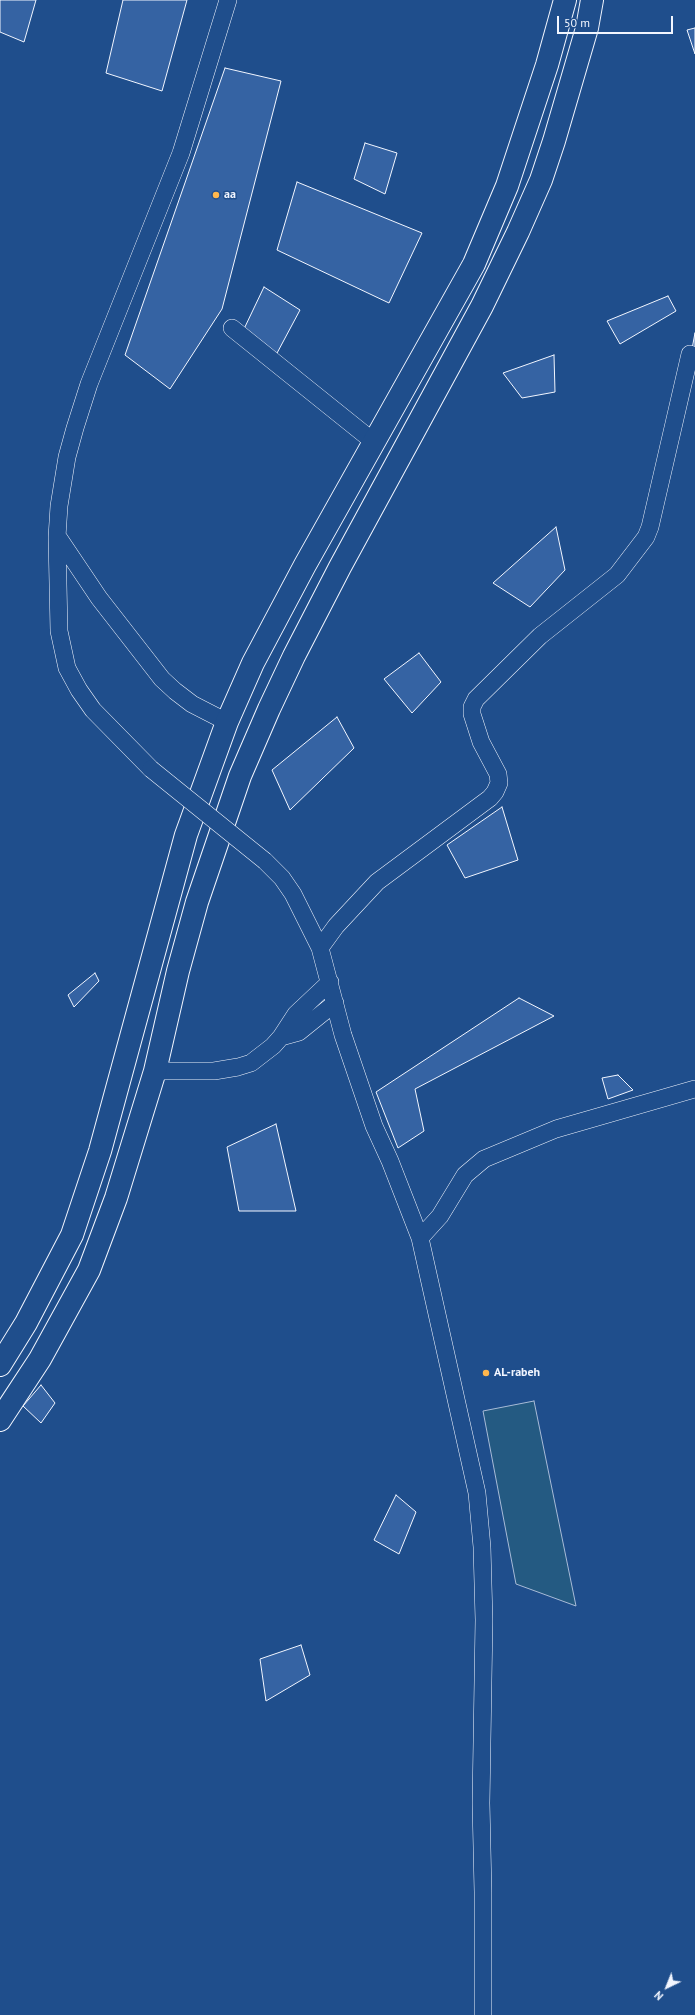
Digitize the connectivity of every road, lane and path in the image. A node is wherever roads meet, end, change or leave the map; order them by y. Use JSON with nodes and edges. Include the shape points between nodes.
{"nodes":[{"id":1,"x":228,"y":0,"type":"edge"},
{"id":2,"x":565,"y":0,"type":"edge"},
{"id":3,"x":592,"y":0,"type":"edge"},
{"id":4,"x":232,"y":328,"type":"dead end"},
{"id":5,"x":690,"y":354,"type":"dead end"},
{"id":6,"x":374,"y":442,"type":"junction"},
{"id":7,"x":58,"y":537,"type":"junction"},
{"id":8,"x":227,"y":722,"type":"junction"},
{"id":9,"x":320,"y":948,"type":"junction"},
{"id":10,"x":330,"y":982,"type":"junction"},
{"id":11,"x":336,"y":1003,"type":"junction"},
{"id":12,"x":282,"y":1037,"type":"junction"},
{"id":13,"x":155,"y":1071,"type":"junction"},
{"id":14,"x":695,"y":1088,"type":"edge"},
{"id":15,"x":420,"y":1238,"type":"junction"},
{"id":16,"x":0,"y":1365,"type":"edge"},
{"id":17,"x":0,"y":1420,"type":"edge"},
{"id":18,"x":483,"y":2015,"type":"edge"}],
"edges":[{"from":1,"to":7,"type":"street","via":[[181,153],[92,378],[75,428],[62,485]]},
{"from":2,"to":6,"type":"main road","via":[[547,65],[507,186],[489,230],[474,264]]},
{"from":3,"to":13,"type":"main road","via":[[588,28],[554,141],[541,180],[518,232],[482,306],[298,649],[240,776],[197,902]]},
{"from":4,"to":6,"type":"street"},
{"from":5,"to":9,"type":"street","via":[[646,537],[617,575],[540,636],[476,698],[472,707],[481,742],[498,774],[496,792],[377,882],[336,926]]},
{"from":6,"to":8,"type":"main road","via":[[253,663]]},
{"from":7,"to":8,"type":"street","via":[[94,592],[162,679],[192,704]]},
{"from":7,"to":9,"type":"street","bridge":true,"via":[[59,631],[67,668],[78,690],[93,710],[150,769],[265,861],[282,878],[293,894]]},
{"from":8,"to":16,"type":"main road","via":[[186,834],[100,1151],[72,1235],[26,1323]]},
{"from":9,"to":10,"type":"street"},
{"from":10,"to":11,"type":"street"},
{"from":10,"to":12,"type":"street","via":[[296,1014]]},
{"from":11,"to":12,"type":"street","via":[[299,1032]]},
{"from":11,"to":15,"type":"street","via":[[343,1035],[374,1126]]},
{"from":12,"to":13,"type":"street","via":[[263,1056],[238,1067],[214,1071]]},
{"from":13,"to":17,"type":"main road","via":[[116,1198],[89,1270],[40,1359]]},
{"from":14,"to":15,"type":"street","via":[[556,1129],[484,1159],[465,1175],[440,1216]]},
{"from":15,"to":18,"type":"street","via":[[477,1493],[480,1521],[484,1620],[481,1803]]}]}
